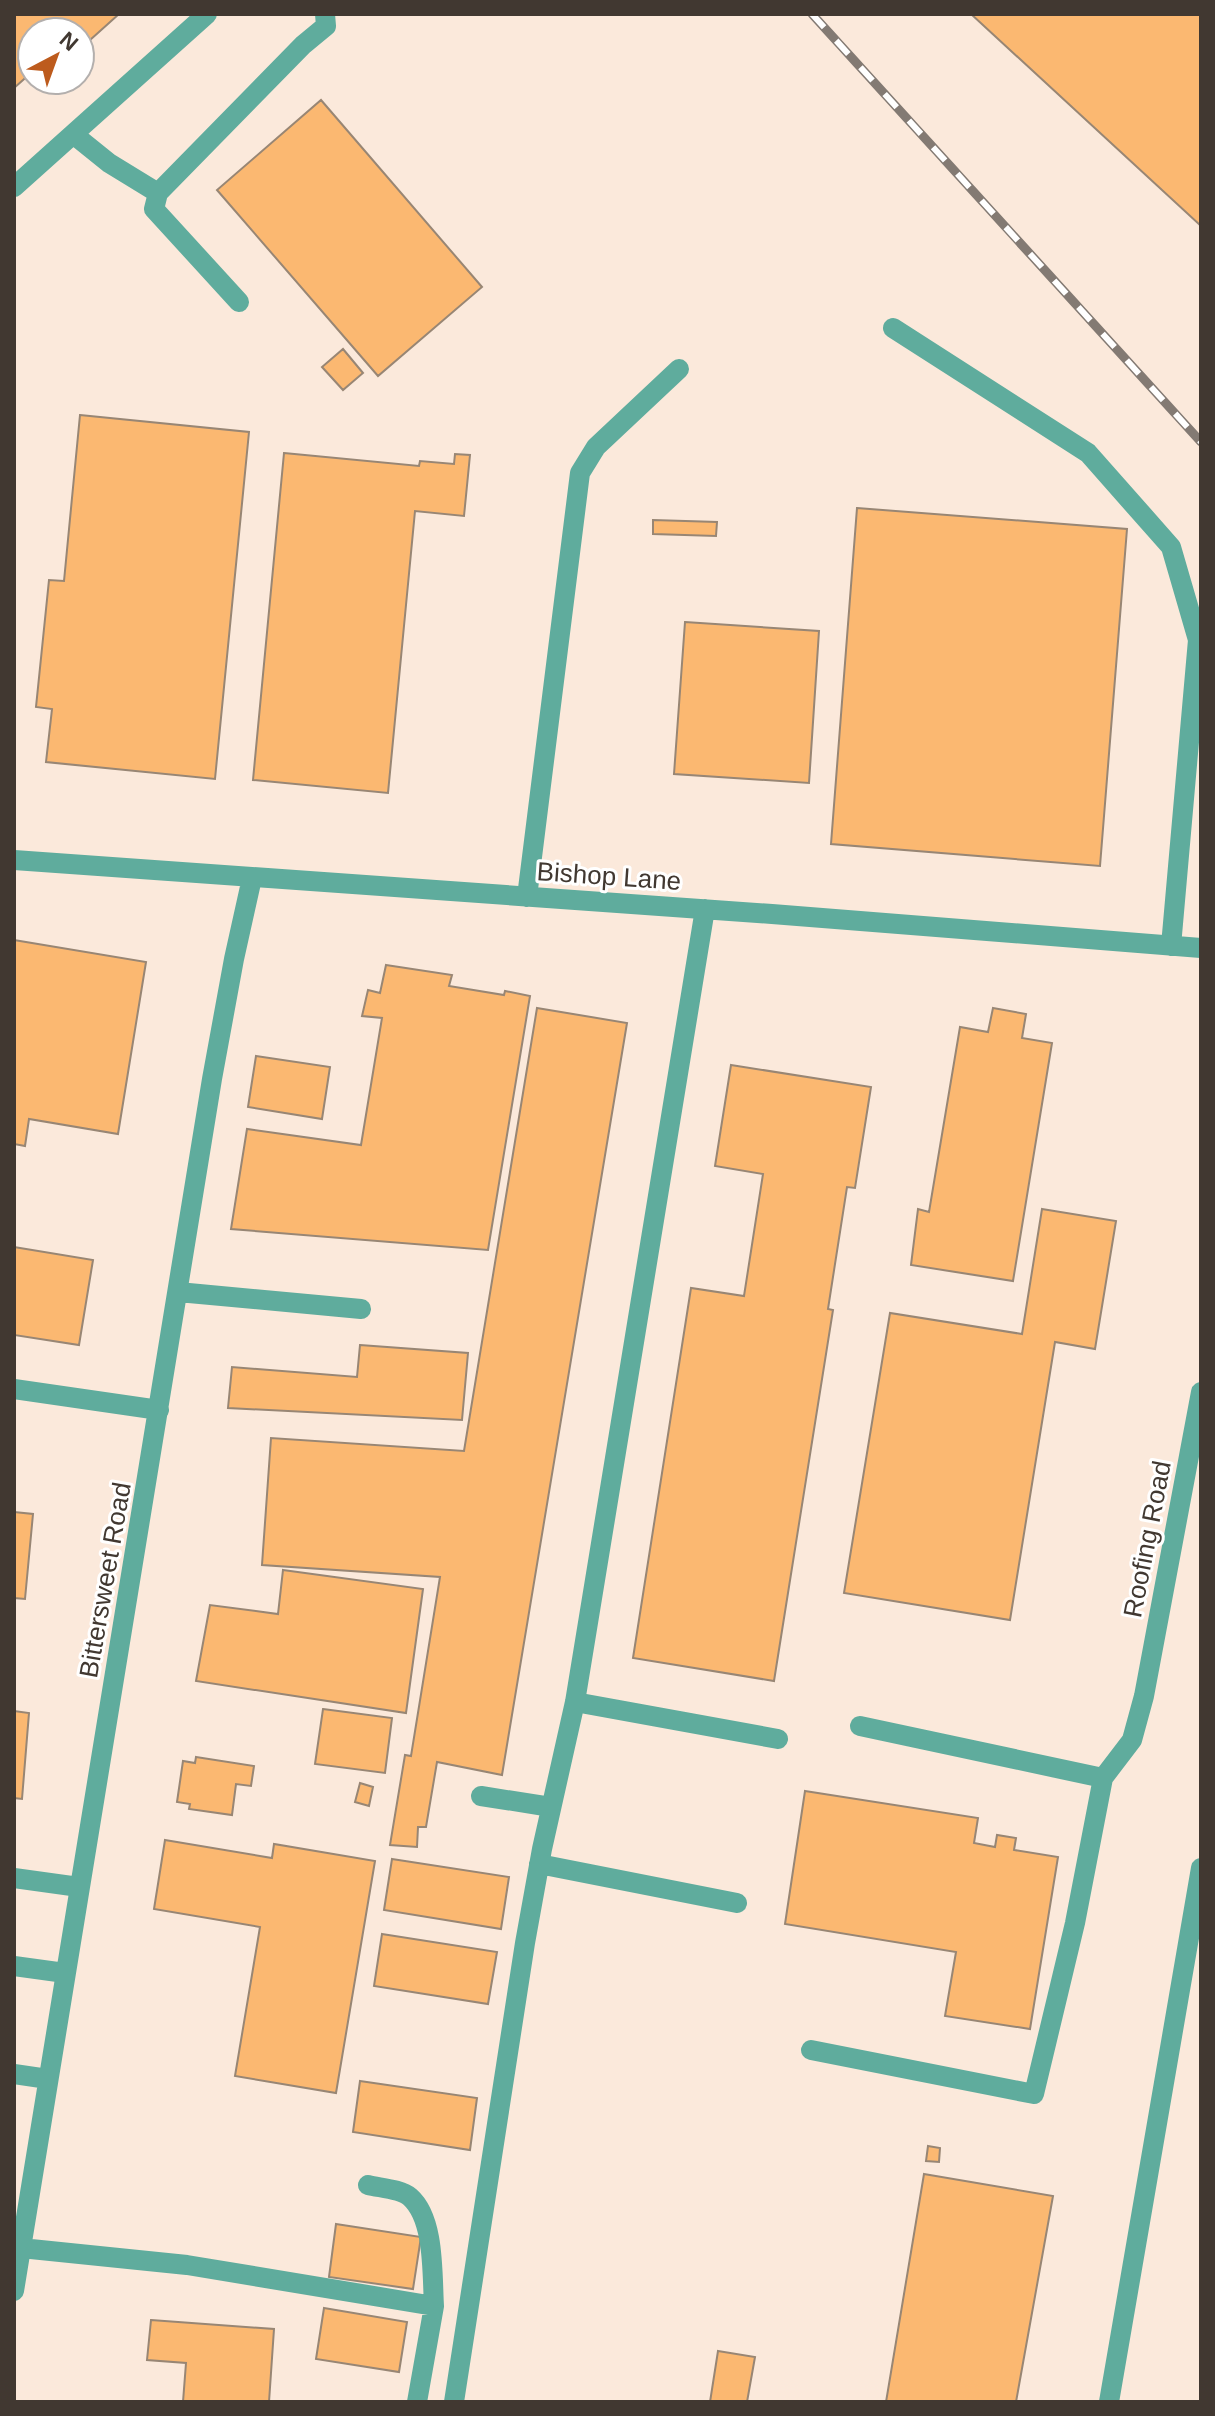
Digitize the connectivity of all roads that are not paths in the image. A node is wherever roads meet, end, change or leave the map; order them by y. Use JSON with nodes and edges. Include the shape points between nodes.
{"nodes":[{"id":1,"x":207,"y":14,"type":"edge"},
{"id":2,"x":325,"y":14,"type":"edge"},
{"id":3,"x":73,"y":134,"type":"junction"},
{"id":4,"x":14,"y":187,"type":"edge"},
{"id":5,"x":158,"y":193,"type":"junction"},
{"id":6,"x":239,"y":302,"type":"dead end"},
{"id":7,"x":893,"y":328,"type":"dead end"},
{"id":8,"x":679,"y":369,"type":"dead end"},
{"id":9,"x":14,"y":860,"type":"edge"},
{"id":10,"x":252,"y":878,"type":"junction"},
{"id":11,"x":527,"y":897,"type":"junction"},
{"id":12,"x":705,"y":909,"type":"junction"},
{"id":13,"x":1171,"y":946,"type":"junction"},
{"id":14,"x":1201,"y":948,"type":"edge"},
{"id":15,"x":178,"y":1292,"type":"junction"},
{"id":16,"x":361,"y":1309,"type":"dead end"},
{"id":17,"x":14,"y":1389,"type":"edge"},
{"id":18,"x":1201,"y":1392,"type":"edge"},
{"id":19,"x":159,"y":1410,"type":"junction"},
{"id":20,"x":575,"y":1702,"type":"junction"},
{"id":21,"x":860,"y":1726,"type":"dead end"},
{"id":22,"x":778,"y":1739,"type":"dead end"},
{"id":23,"x":1103,"y":1778,"type":"junction"},
{"id":24,"x":481,"y":1796,"type":"dead end"},
{"id":25,"x":551,"y":1807,"type":"junction"},
{"id":26,"x":539,"y":1864,"type":"junction"},
{"id":27,"x":1201,"y":1868,"type":"edge"},
{"id":28,"x":14,"y":1878,"type":"edge"},
{"id":29,"x":79,"y":1887,"type":"junction"},
{"id":30,"x":737,"y":1903,"type":"dead end"},
{"id":31,"x":14,"y":1966,"type":"edge"},
{"id":32,"x":65,"y":1973,"type":"junction"},
{"id":33,"x":811,"y":2050,"type":"dead end"},
{"id":34,"x":14,"y":2074,"type":"edge"},
{"id":35,"x":48,"y":2079,"type":"junction"},
{"id":36,"x":368,"y":2185,"type":"dead end"},
{"id":37,"x":21,"y":2248,"type":"junction"},
{"id":38,"x":14,"y":2291,"type":"edge"},
{"id":39,"x":434,"y":2306,"type":"junction"},
{"id":40,"x":417,"y":2402,"type":"edge"},
{"id":41,"x":454,"y":2402,"type":"edge"},
{"id":42,"x":1109,"y":2402,"type":"edge"}],
"edges":[{"from":1,"to":3,"type":"street"},
{"from":2,"to":5,"type":"street","via":[[326,26]]},
{"from":3,"to":4,"type":"street"},
{"from":3,"to":5,"type":"street"},
{"from":5,"to":6,"type":"street","via":[[154,209]]},
{"from":7,"to":13,"type":"street","via":[[1088,453],[1171,547],[1198,640]]},
{"from":8,"to":11,"type":"street","via":[[596,447],[580,473]]},
{"from":9,"to":10,"type":"street","name":"Bishop Lane"},
{"from":10,"to":11,"type":"street","name":"Bishop Lane"},
{"from":10,"to":15,"type":"street","name":"Bittersweet Road","via":[[212,1079]]},
{"from":11,"to":12,"type":"street","name":"Bishop Lane"},
{"from":12,"to":13,"type":"street","name":"Bishop Lane"},
{"from":12,"to":20,"type":"street"},
{"from":13,"to":14,"type":"street","name":"Bishop Lane"},
{"from":15,"to":16,"type":"street"},
{"from":15,"to":19,"type":"street","name":"Bittersweet Road"},
{"from":17,"to":19,"type":"street"},
{"from":18,"to":23,"type":"street","name":"Roofing Road","via":[[1144,1696],[1132,1740]]},
{"from":19,"to":29,"type":"street","name":"Bittersweet Road"},
{"from":20,"to":22,"type":"street"},
{"from":20,"to":25,"type":"street"},
{"from":21,"to":23,"type":"street"},
{"from":23,"to":33,"type":"street","via":[[1034,2094]]},
{"from":24,"to":25,"type":"street"},
{"from":25,"to":26,"type":"street"},
{"from":26,"to":30,"type":"street"},
{"from":26,"to":41,"type":"street"},
{"from":27,"to":42,"type":"street"},
{"from":28,"to":29,"type":"street"},
{"from":29,"to":32,"type":"street","name":"Bittersweet Road"},
{"from":31,"to":32,"type":"street"},
{"from":32,"to":35,"type":"street","name":"Bittersweet Road"},
{"from":34,"to":35,"type":"street"},
{"from":35,"to":37,"type":"street","name":"Bittersweet Road"},
{"from":36,"to":39,"type":"street","via":[[408,2194],[420,2209],[428,2228]]},
{"from":37,"to":38,"type":"street","name":"Bittersweet Road"},
{"from":37,"to":39,"type":"street","via":[[187,2265]]},
{"from":39,"to":40,"type":"street"}]}
